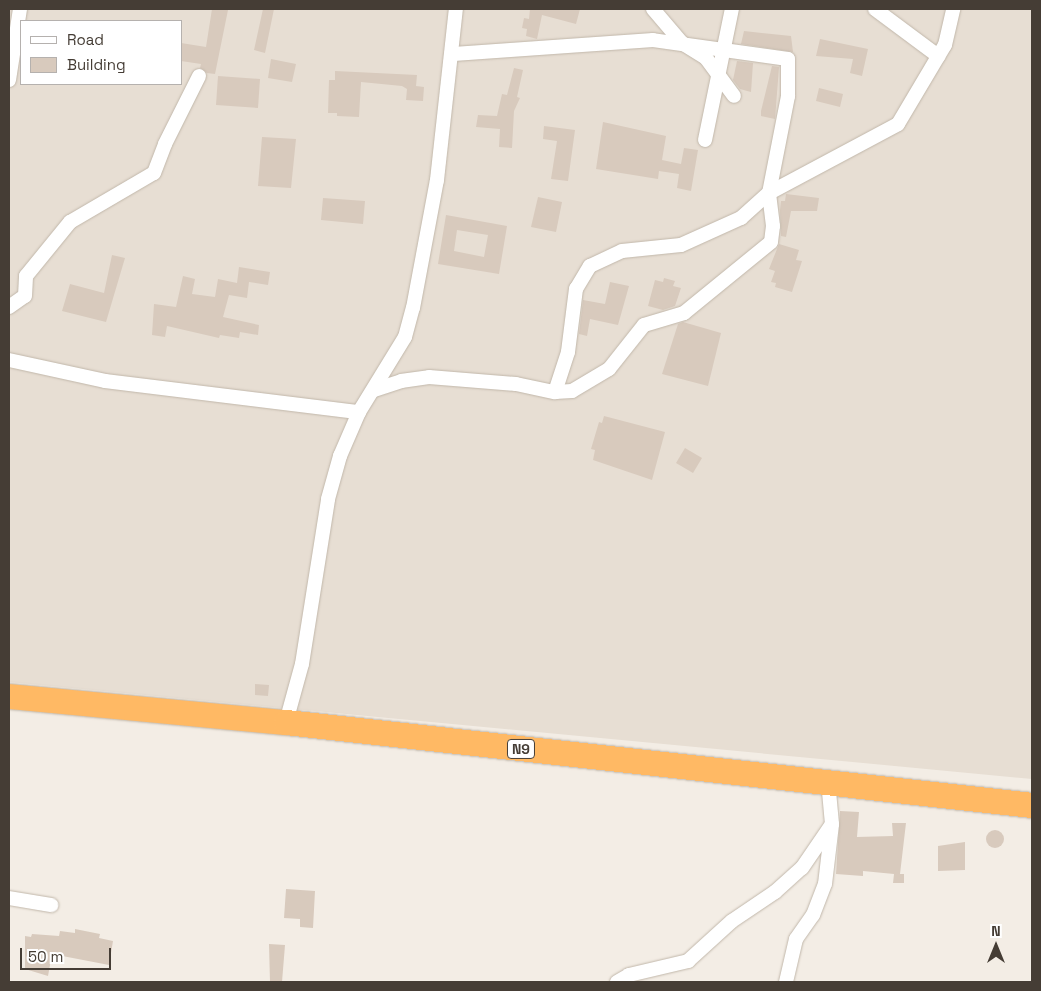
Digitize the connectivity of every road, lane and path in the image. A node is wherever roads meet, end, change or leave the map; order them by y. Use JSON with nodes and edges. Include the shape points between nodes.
{"nodes":[{"id":1,"x":20,"y":9,"type":"edge"},
{"id":2,"x":456,"y":9,"type":"edge"},
{"id":3,"x":653,"y":9,"type":"edge"},
{"id":4,"x":732,"y":9,"type":"edge"},
{"id":5,"x":875,"y":9,"type":"edge"},
{"id":6,"x":953,"y":9,"type":"edge"},
{"id":7,"x":682,"y":43,"type":"junction"},
{"id":8,"x":721,"y":49,"type":"junction"},
{"id":9,"x":453,"y":54,"type":"junction"},
{"id":10,"x":938,"y":56,"type":"junction"},
{"id":11,"x":717,"y":72,"type":"junction"},
{"id":12,"x":199,"y":76,"type":"dead end"},
{"id":13,"x":9,"y":80,"type":"edge"},
{"id":14,"x":734,"y":96,"type":"dead end"},
{"id":15,"x":705,"y":140,"type":"dead end"},
{"id":16,"x":769,"y":193,"type":"junction"},
{"id":17,"x":9,"y":307,"type":"edge"},
{"id":18,"x":9,"y":360,"type":"edge"},
{"id":19,"x":374,"y":390,"type":"junction"},
{"id":20,"x":555,"y":392,"type":"junction"},
{"id":21,"x":359,"y":412,"type":"junction"},
{"id":22,"x":9,"y":696,"type":"edge"},
{"id":23,"x":286,"y":722,"type":"junction"},
{"id":24,"x":828,"y":781,"type":"junction"},
{"id":25,"x":1032,"y":805,"type":"edge"},
{"id":26,"x":832,"y":824,"type":"junction"},
{"id":27,"x":9,"y":898,"type":"edge"},
{"id":28,"x":51,"y":905,"type":"dead end"},
{"id":29,"x":617,"y":982,"type":"edge"},
{"id":30,"x":786,"y":982,"type":"edge"}],
"edges":[{"from":1,"to":13,"type":"street"},
{"from":2,"to":9,"type":"street"},
{"from":3,"to":7,"type":"street"},
{"from":4,"to":8,"type":"street"},
{"from":5,"to":10,"type":"street"},
{"from":6,"to":10,"type":"street","via":[[945,45]]},
{"from":7,"to":8,"type":"street"},
{"from":7,"to":9,"type":"street","via":[[653,40]]},
{"from":7,"to":11,"type":"street","via":[[706,58]]},
{"from":8,"to":11,"type":"street"},
{"from":8,"to":16,"type":"street","via":[[788,59],[788,96]]},
{"from":9,"to":19,"type":"street","via":[[437,180],[413,308],[405,337]]},
{"from":10,"to":16,"type":"street","via":[[898,124]]},
{"from":11,"to":14,"type":"street"},
{"from":11,"to":15,"type":"street"},
{"from":12,"to":17,"type":"street","via":[[164,144],[154,173],[70,222],[26,276],[25,296]]},
{"from":16,"to":20,"type":"street","via":[[773,226],[771,242],[761,252],[684,313],[644,325],[609,369],[572,391]]},
{"from":16,"to":20,"type":"street","via":[[741,218],[681,245],[622,251],[590,266],[576,289],[568,352]]},
{"from":18,"to":21,"type":"street","via":[[105,381]]},
{"from":19,"to":20,"type":"street","via":[[401,381],[430,377],[516,384]]},
{"from":19,"to":21,"type":"street"},
{"from":21,"to":23,"type":"street","via":[[340,456],[328,499],[302,664]]},
{"from":22,"to":23,"type":"highway","number":"N9"},
{"from":23,"to":24,"type":"highway","number":"N9"},
{"from":24,"to":25,"type":"highway","number":"N9"},
{"from":24,"to":26,"type":"street"},
{"from":26,"to":29,"type":"street","via":[[802,868],[776,892],[732,921],[688,961],[629,975]]},
{"from":26,"to":30,"type":"street","via":[[825,884],[813,915],[796,939]]},
{"from":27,"to":28,"type":"street"}]}
